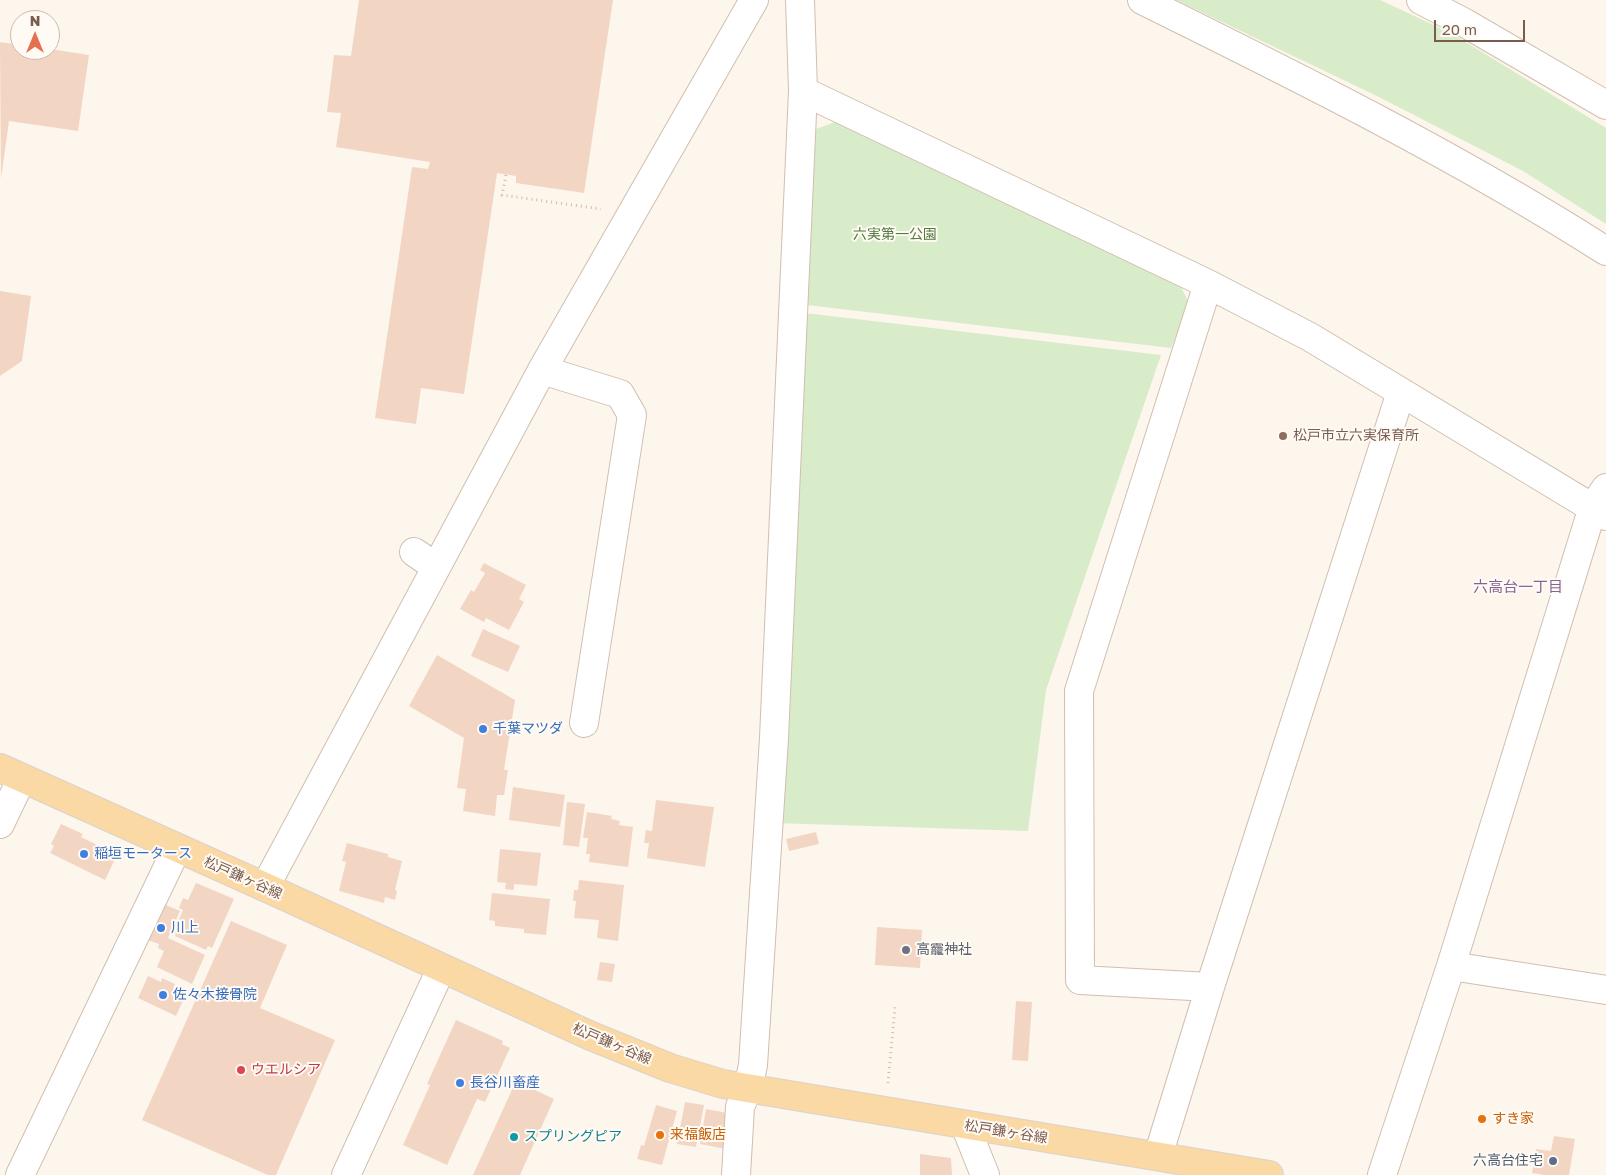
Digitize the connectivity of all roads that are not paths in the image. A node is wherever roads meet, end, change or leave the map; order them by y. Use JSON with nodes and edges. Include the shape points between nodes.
{"nodes":[{"id":1,"x":754,"y":0,"type":"edge"},
{"id":2,"x":800,"y":0,"type":"edge"},
{"id":3,"x":1142,"y":0,"type":"edge"},
{"id":4,"x":1421,"y":0,"type":"edge"},
{"id":5,"x":803,"y":91,"type":"junction"},
{"id":6,"x":1606,"y":105,"type":"edge"},
{"id":7,"x":1606,"y":250,"type":"edge"},
{"id":8,"x":1208,"y":284,"type":"junction"},
{"id":9,"x":542,"y":370,"type":"junction"},
{"id":10,"x":1400,"y":392,"type":"junction"},
{"id":11,"x":1602,"y":503,"type":"edge"},
{"id":12,"x":414,"y":552,"type":"dead end"},
{"id":13,"x":436,"y":567,"type":"junction"},
{"id":14,"x":584,"y":723,"type":"dead end"},
{"id":15,"x":11,"y":773,"type":"edge"},
{"id":16,"x":0,"y":824,"type":"edge"},
{"id":17,"x":177,"y":848,"type":"junction"},
{"id":18,"x":265,"y":887,"type":"junction"},
{"id":19,"x":1451,"y":966,"type":"junction"},
{"id":20,"x":441,"y":969,"type":"junction"},
{"id":21,"x":1210,"y":987,"type":"junction"},
{"id":22,"x":1606,"y":990,"type":"edge"},
{"id":23,"x":748,"y":1088,"type":"junction"},
{"id":24,"x":965,"y":1125,"type":"junction"},
{"id":25,"x":1158,"y":1156,"type":"junction"},
{"id":26,"x":20,"y":1175,"type":"edge"},
{"id":27,"x":346,"y":1175,"type":"edge"},
{"id":28,"x":736,"y":1175,"type":"edge"},
{"id":29,"x":985,"y":1175,"type":"edge"},
{"id":30,"x":1269,"y":1175,"type":"edge"},
{"id":31,"x":1382,"y":1175,"type":"edge"}],
"edges":[{"from":1,"to":9,"type":"street"},
{"from":2,"to":5,"type":"street"},
{"from":3,"to":7,"type":"street","via":[[1372,116],[1543,210]]},
{"from":4,"to":6,"type":"street"},
{"from":5,"to":8,"type":"street"},
{"from":5,"to":23,"type":"street","via":[[774,738],[753,1065]]},
{"from":8,"to":10,"type":"street","via":[[1310,337]]},
{"from":8,"to":21,"type":"street","via":[[1078,691],[1080,980]]},
{"from":9,"to":13,"type":"street"},
{"from":9,"to":14,"type":"street","via":[[620,394],[632,415]]},
{"from":10,"to":11,"type":"street"},
{"from":10,"to":21,"type":"street"},
{"from":11,"to":19,"type":"street"},
{"from":12,"to":13,"type":"street"},
{"from":13,"to":18,"type":"street"},
{"from":15,"to":16,"type":"street"},
{"from":15,"to":17,"type":"main road","name":"松戸鎌ヶ谷線"},
{"from":17,"to":18,"type":"main road","name":"松戸鎌ヶ谷線"},
{"from":17,"to":26,"type":"street"},
{"from":18,"to":20,"type":"main road","name":"松戸鎌ヶ谷線"},
{"from":19,"to":22,"type":"street"},
{"from":19,"to":31,"type":"street"},
{"from":20,"to":23,"type":"main road","name":"松戸鎌ヶ谷線","via":[[670,1068]]},
{"from":20,"to":27,"type":"street"},
{"from":21,"to":25,"type":"street"},
{"from":23,"to":24,"type":"main road","name":"松戸鎌ヶ谷線"},
{"from":23,"to":28,"type":"street","via":[[740,1107]]},
{"from":24,"to":25,"type":"main road","name":"松戸鎌ヶ谷線"},
{"from":24,"to":29,"type":"street"},
{"from":25,"to":30,"type":"main road","name":"松戸鎌ヶ谷線"}]}
